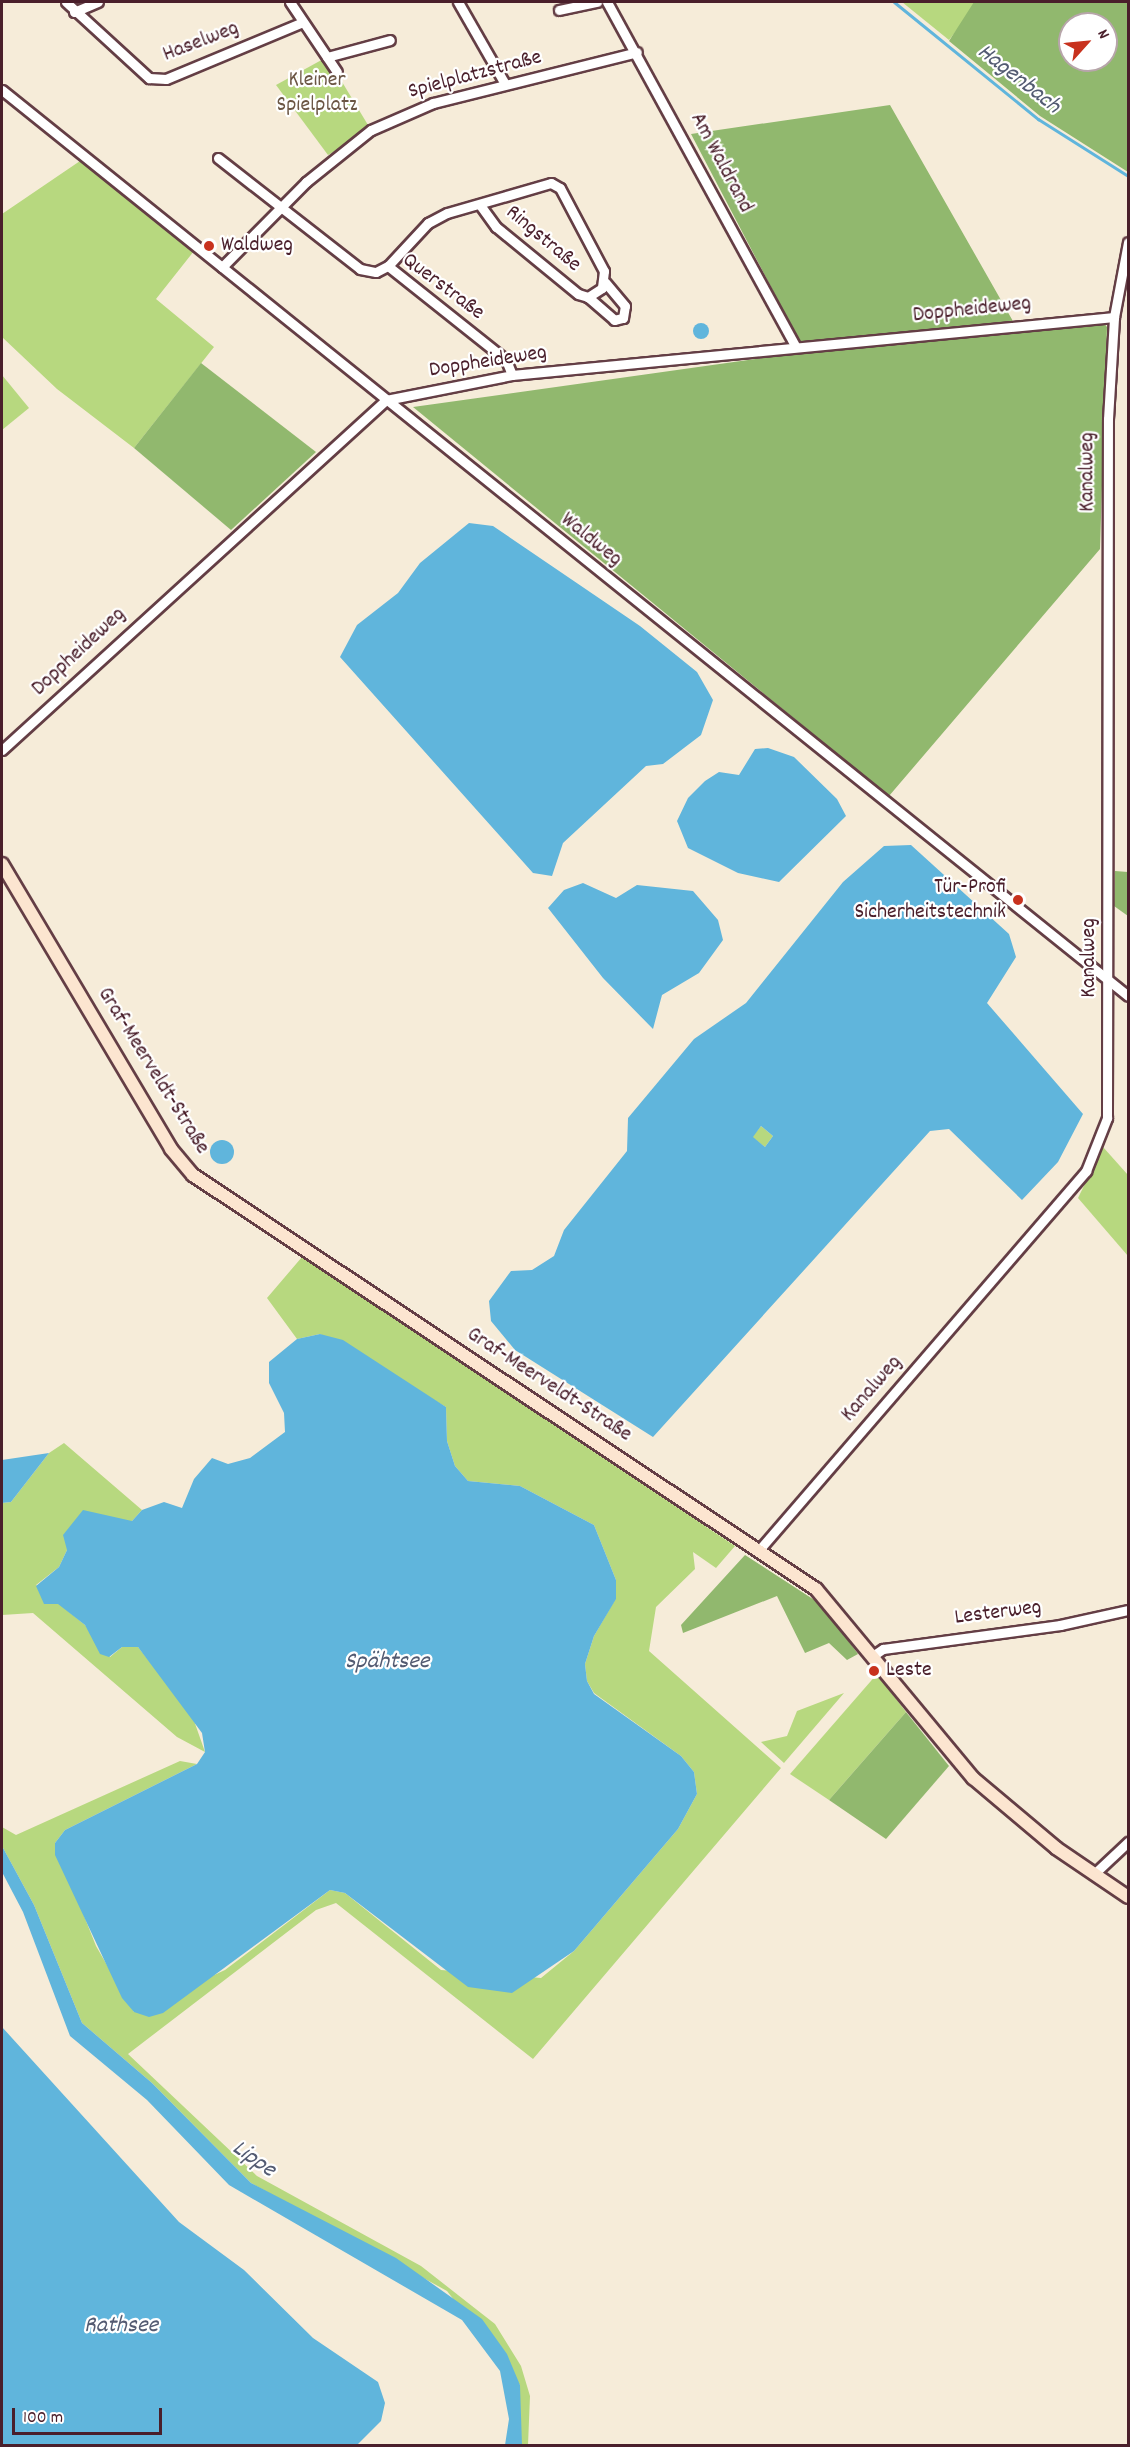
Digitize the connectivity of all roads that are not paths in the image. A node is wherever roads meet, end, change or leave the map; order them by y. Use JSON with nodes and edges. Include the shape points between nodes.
{"nodes":[{"id":1,"x":66,"y":2,"type":"edge"},
{"id":2,"x":98,"y":2,"type":"edge"},
{"id":3,"x":290,"y":2,"type":"edge"},
{"id":4,"x":458,"y":2,"type":"edge"},
{"id":5,"x":597,"y":2,"type":"edge"},
{"id":6,"x":607,"y":2,"type":"edge"},
{"id":7,"x":559,"y":10,"type":"dead end"},
{"id":8,"x":74,"y":12,"type":"junction"},
{"id":9,"x":303,"y":21,"type":"junction"},
{"id":10,"x":390,"y":40,"type":"dead end"},
{"id":11,"x":637,"y":52,"type":"junction"},
{"id":12,"x":327,"y":57,"type":"junction"},
{"id":13,"x":337,"y":72,"type":"dead end"},
{"id":14,"x":505,"y":84,"type":"junction"},
{"id":15,"x":2,"y":90,"type":"edge"},
{"id":16,"x":218,"y":158,"type":"dead end"},
{"id":17,"x":480,"y":205,"type":"junction"},
{"id":18,"x":282,"y":210,"type":"junction"},
{"id":19,"x":1128,"y":242,"type":"edge"},
{"id":20,"x":388,"y":266,"type":"junction"},
{"id":21,"x":222,"y":267,"type":"junction"},
{"id":22,"x":605,"y":282,"type":"junction"},
{"id":23,"x":588,"y":297,"type":"junction"},
{"id":24,"x":1114,"y":317,"type":"junction"},
{"id":25,"x":795,"y":346,"type":"junction"},
{"id":26,"x":512,"y":375,"type":"junction"},
{"id":27,"x":386,"y":400,"type":"junction"},
{"id":28,"x":2,"y":750,"type":"edge"},
{"id":29,"x":2,"y":864,"type":"edge"},
{"id":30,"x":1109,"y":981,"type":"junction"},
{"id":31,"x":1128,"y":996,"type":"edge"},
{"id":32,"x":759,"y":1550,"type":"junction"},
{"id":33,"x":1128,"y":1610,"type":"edge"},
{"id":34,"x":874,"y":1655,"type":"junction"},
{"id":35,"x":1128,"y":1842,"type":"edge"},
{"id":36,"x":1094,"y":1874,"type":"junction"},
{"id":37,"x":1128,"y":1898,"type":"edge"}],
"edges":[{"from":1,"to":8,"type":"street","name":"Haselweg"},
{"from":2,"to":8,"type":"street"},
{"from":3,"to":9,"type":"street"},
{"from":4,"to":14,"type":"street"},
{"from":5,"to":7,"type":"street"},
{"from":6,"to":11,"type":"street","name":"Am Waldrand"},
{"from":8,"to":9,"type":"street","name":"Haselweg","via":[[149,78],[166,79]]},
{"from":9,"to":12,"type":"street"},
{"from":10,"to":12,"type":"street"},
{"from":11,"to":14,"type":"street","name":"Spielplatzstraße"},
{"from":11,"to":25,"type":"street","name":"Am Waldrand"},
{"from":12,"to":13,"type":"street"},
{"from":14,"to":18,"type":"street","name":"Spielplatzstraße","via":[[418,108],[371,130],[345,148]]},
{"from":15,"to":21,"type":"street","name":"Waldweg"},
{"from":16,"to":18,"type":"street"},
{"from":17,"to":20,"type":"street","name":"Ringstraße","via":[[428,223]]},
{"from":17,"to":22,"type":"street","name":"Ringstraße","via":[[551,183],[560,188]]},
{"from":17,"to":23,"type":"street","name":"Ringstraße","via":[[496,227]]},
{"from":18,"to":20,"type":"street","name":"Querstraße","via":[[360,269],[376,272]]},
{"from":18,"to":21,"type":"street","name":"Spielplatzstraße"},
{"from":19,"to":24,"type":"street","name":"Kanalweg"},
{"from":20,"to":26,"type":"street","name":"Querstraße","via":[[506,360]]},
{"from":21,"to":27,"type":"street","name":"Waldweg"},
{"from":22,"to":23,"type":"street","name":"Ringstraße"},
{"from":22,"to":23,"type":"street","name":"Ringstraße","via":[[625,306],[623,318],[614,320]]},
{"from":24,"to":25,"type":"street","name":"Doppheideweg"},
{"from":24,"to":30,"type":"street","name":"Kanalweg","via":[[1108,419]]},
{"from":25,"to":26,"type":"street","name":"Doppheideweg"},
{"from":26,"to":27,"type":"street","name":"Doppheideweg"},
{"from":27,"to":28,"type":"street","name":"Doppheideweg"},
{"from":27,"to":30,"type":"street","name":"Waldweg"},
{"from":29,"to":32,"type":"main road","name":"Graf-Meerveldt-Straße","via":[[171,1149],[193,1175]]},
{"from":30,"to":31,"type":"street","name":"Waldweg"},
{"from":30,"to":32,"type":"street","name":"Kanalweg","via":[[1110,1101],[1086,1171]]},
{"from":32,"to":34,"type":"main road","name":"Graf-Meerveldt-Straße","via":[[827,1598]]},
{"from":33,"to":34,"type":"street","name":"Lesterweg","via":[[1060,1625],[883,1649]]},
{"from":34,"to":36,"type":"main road","name":"Graf-Meerveldt-Straße","via":[[973,1778]]},
{"from":35,"to":36,"type":"street"},
{"from":36,"to":37,"type":"main road","name":"Graf-Meerveldt-Straße"}]}
